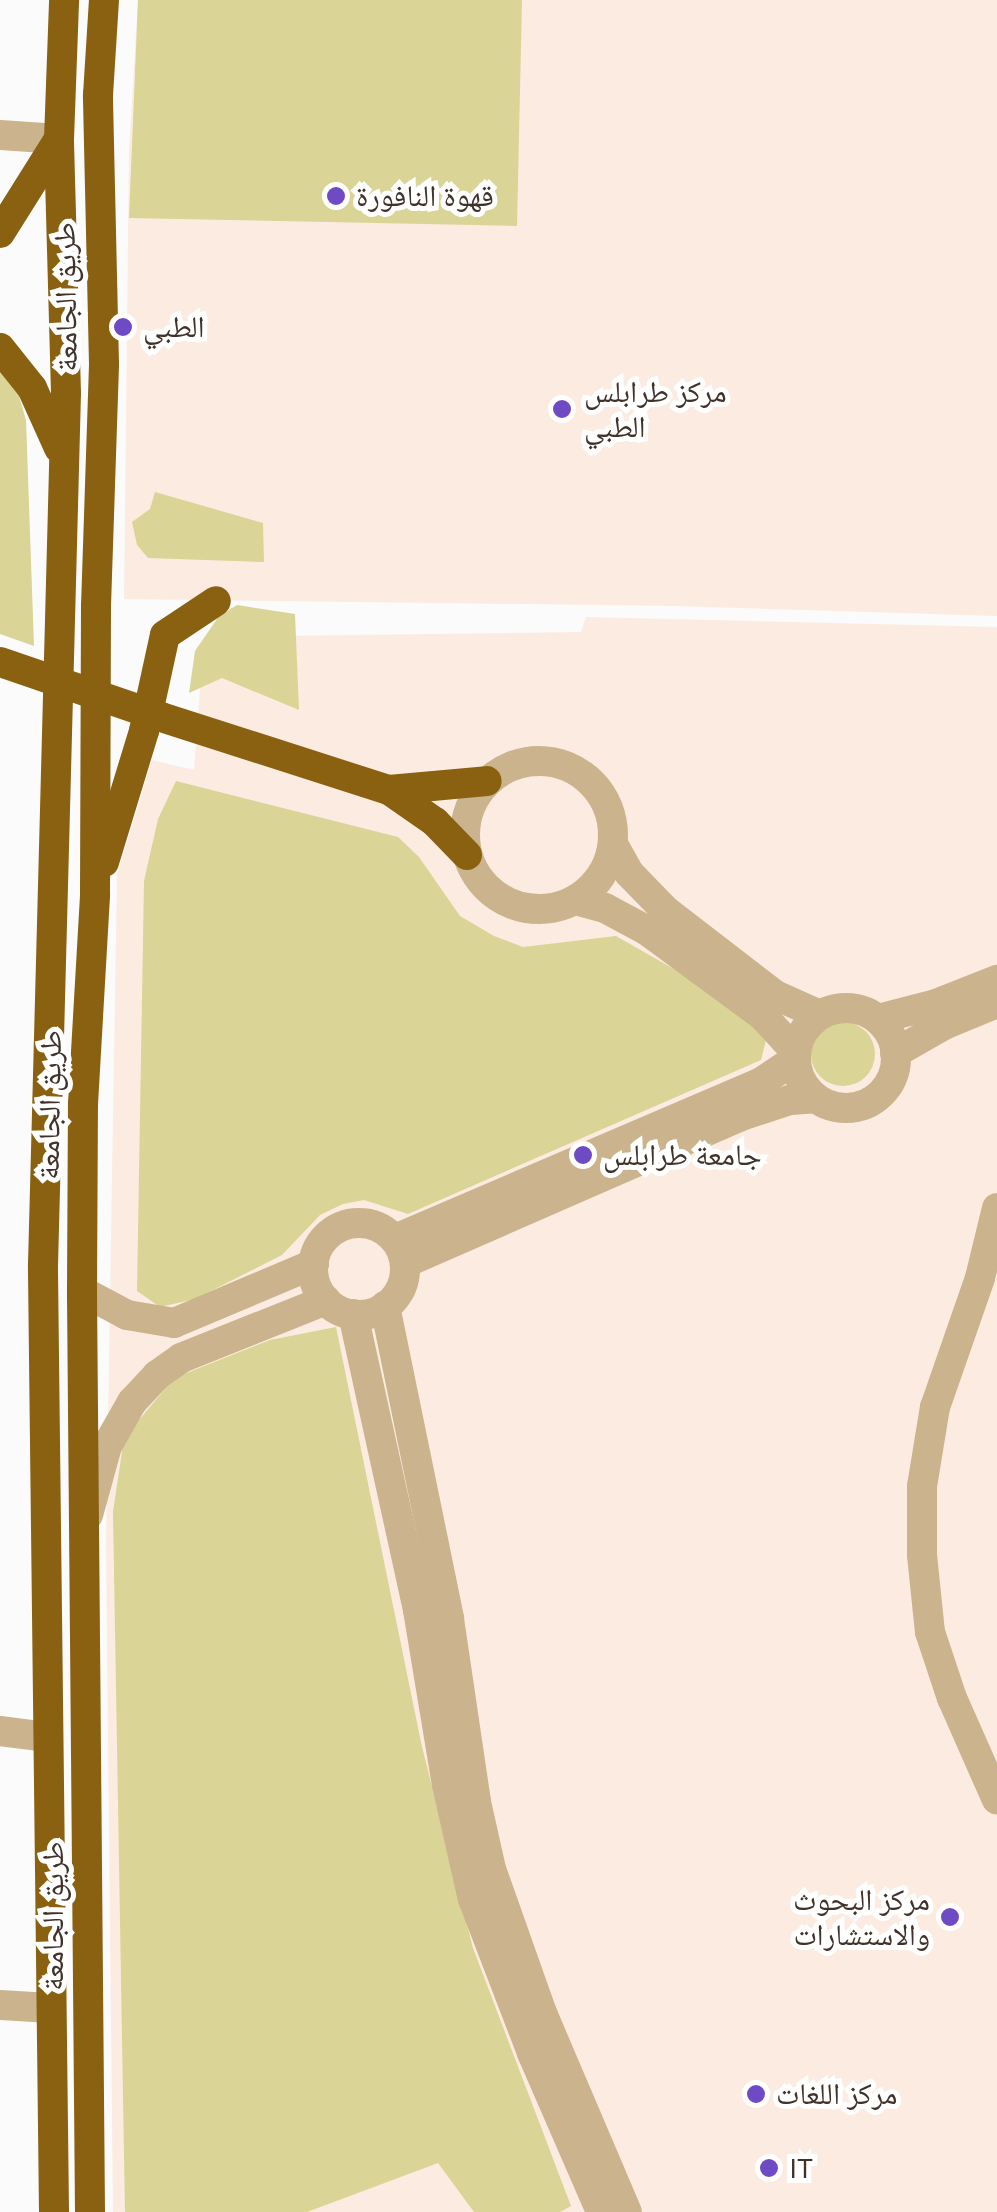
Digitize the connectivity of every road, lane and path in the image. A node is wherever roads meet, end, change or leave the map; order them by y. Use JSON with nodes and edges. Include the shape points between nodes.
{"nodes":[{"id":1,"x":64,"y":0,"type":"edge"},
{"id":2,"x":104,"y":0,"type":"edge"},
{"id":3,"x":0,"y":135,"type":"edge"},
{"id":4,"x":59,"y":139,"type":"junction"},
{"id":5,"x":0,"y":233,"type":"edge"},
{"id":6,"x":0,"y":348,"type":"edge"},
{"id":7,"x":63,"y":456,"type":"junction"},
{"id":8,"x":216,"y":602,"type":"dead end"},
{"id":9,"x":0,"y":662,"type":"edge"},
{"id":10,"x":487,"y":781,"type":"junction"},
{"id":11,"x":389,"y":790,"type":"junction"},
{"id":12,"x":613,"y":844,"type":"junction"},
{"id":13,"x":467,"y":855,"type":"junction"},
{"id":14,"x":95,"y":894,"type":"junction"},
{"id":15,"x":575,"y":900,"type":"junction"},
{"id":16,"x":997,"y":980,"type":"edge"},
{"id":17,"x":997,"y":1003,"type":"edge"},
{"id":18,"x":820,"y":1015,"type":"junction"},
{"id":19,"x":878,"y":1020,"type":"junction"},
{"id":20,"x":896,"y":1053,"type":"junction"},
{"id":21,"x":796,"y":1056,"type":"junction"},
{"id":22,"x":816,"y":1098,"type":"junction"},
{"id":23,"x":997,"y":1208,"type":"edge"},
{"id":24,"x":400,"y":1251,"type":"junction"},
{"id":25,"x":314,"y":1264,"type":"junction"},
{"id":26,"x":82,"y":1291,"type":"junction"},
{"id":27,"x":386,"y":1306,"type":"junction"},
{"id":28,"x":339,"y":1307,"type":"junction"},
{"id":29,"x":86,"y":1522,"type":"junction"},
{"id":30,"x":0,"y":1731,"type":"edge"},
{"id":31,"x":46,"y":1736,"type":"junction"},
{"id":32,"x":997,"y":1800,"type":"edge"},
{"id":33,"x":0,"y":2005,"type":"edge"},
{"id":34,"x":50,"y":2008,"type":"junction"},
{"id":35,"x":54,"y":2212,"type":"edge"},
{"id":36,"x":90,"y":2212,"type":"edge"},
{"id":37,"x":601,"y":2212,"type":"edge"},
{"id":38,"x":627,"y":2212,"type":"edge"}],
"edges":[{"from":1,"to":4,"type":"highway","name":"طريق الجامعة"},
{"from":2,"to":14,"type":"highway","name":"طريق الجامعة","via":[[98,95],[104,364]]},
{"from":3,"to":4,"type":"street"},
{"from":4,"to":5,"type":"highway"},
{"from":4,"to":7,"type":"highway","name":"طريق الجامعة"},
{"from":6,"to":7,"type":"highway","via":[[32,388]]},
{"from":7,"to":31,"type":"highway","name":"طريق الجامعة","via":[[43,1265]]},
{"from":8,"to":14,"type":"highway","via":[[165,635]]},
{"from":9,"to":11,"type":"highway","bridge":true},
{"from":10,"to":11,"type":"highway"},
{"from":10,"to":12,"type":"street","via":[[522,762],[564,764],[582,773],[607,804]]},
{"from":10,"to":13,"type":"street","via":[[466,815]]},
{"from":11,"to":13,"type":"highway"},
{"from":12,"to":15,"type":"street","via":[[600,877]]},
{"from":12,"to":18,"type":"street","via":[[666,911],[775,995]]},
{"from":13,"to":15,"type":"street","via":[[474,873],[502,900],[538,910]]},
{"from":14,"to":26,"type":"highway","name":"طريق الجامعة","via":[[83,1104]]},
{"from":15,"to":21,"type":"street","via":[[646,930],[762,1016]]},
{"from":16,"to":19,"type":"street"},
{"from":17,"to":20,"type":"street"},
{"from":18,"to":19,"type":"street","via":[[850,1008]]},
{"from":18,"to":21,"type":"street","via":[[804,1030]]},
{"from":19,"to":20,"type":"street"},
{"from":20,"to":22,"type":"street","via":[[890,1081],[870,1101],[843,1108]]},
{"from":21,"to":22,"type":"street","via":[[799,1074]]},
{"from":21,"to":24,"type":"street","via":[[763,1081]]},
{"from":22,"to":24,"type":"street","via":[[742,1116]]},
{"from":23,"to":32,"type":"street","via":[[935,1407],[922,1486],[922,1556],[930,1632]]},
{"from":24,"to":25,"type":"street","via":[[373,1224],[346,1224],[324,1239]]},
{"from":24,"to":27,"type":"street","via":[[401,1287]]},
{"from":25,"to":26,"type":"street","via":[[174,1323],[127,1316]]},
{"from":25,"to":28,"type":"street","via":[[316,1283]]},
{"from":26,"to":29,"type":"highway","name":"طريق الجامعة"},
{"from":27,"to":28,"type":"street"},
{"from":27,"to":38,"type":"street","via":[[491,1868],[542,2013]]},
{"from":28,"to":29,"type":"street","via":[[181,1358],[157,1375],[132,1402],[108,1446]]},
{"from":28,"to":37,"type":"street","via":[[418,1610],[473,1899]]},
{"from":29,"to":36,"type":"highway","name":"طريق الجامعة"},
{"from":30,"to":31,"type":"street"},
{"from":31,"to":34,"type":"highway","name":"طريق الجامعة"},
{"from":33,"to":34,"type":"street"},
{"from":34,"to":35,"type":"highway","name":"طريق الجامعة"}]}
